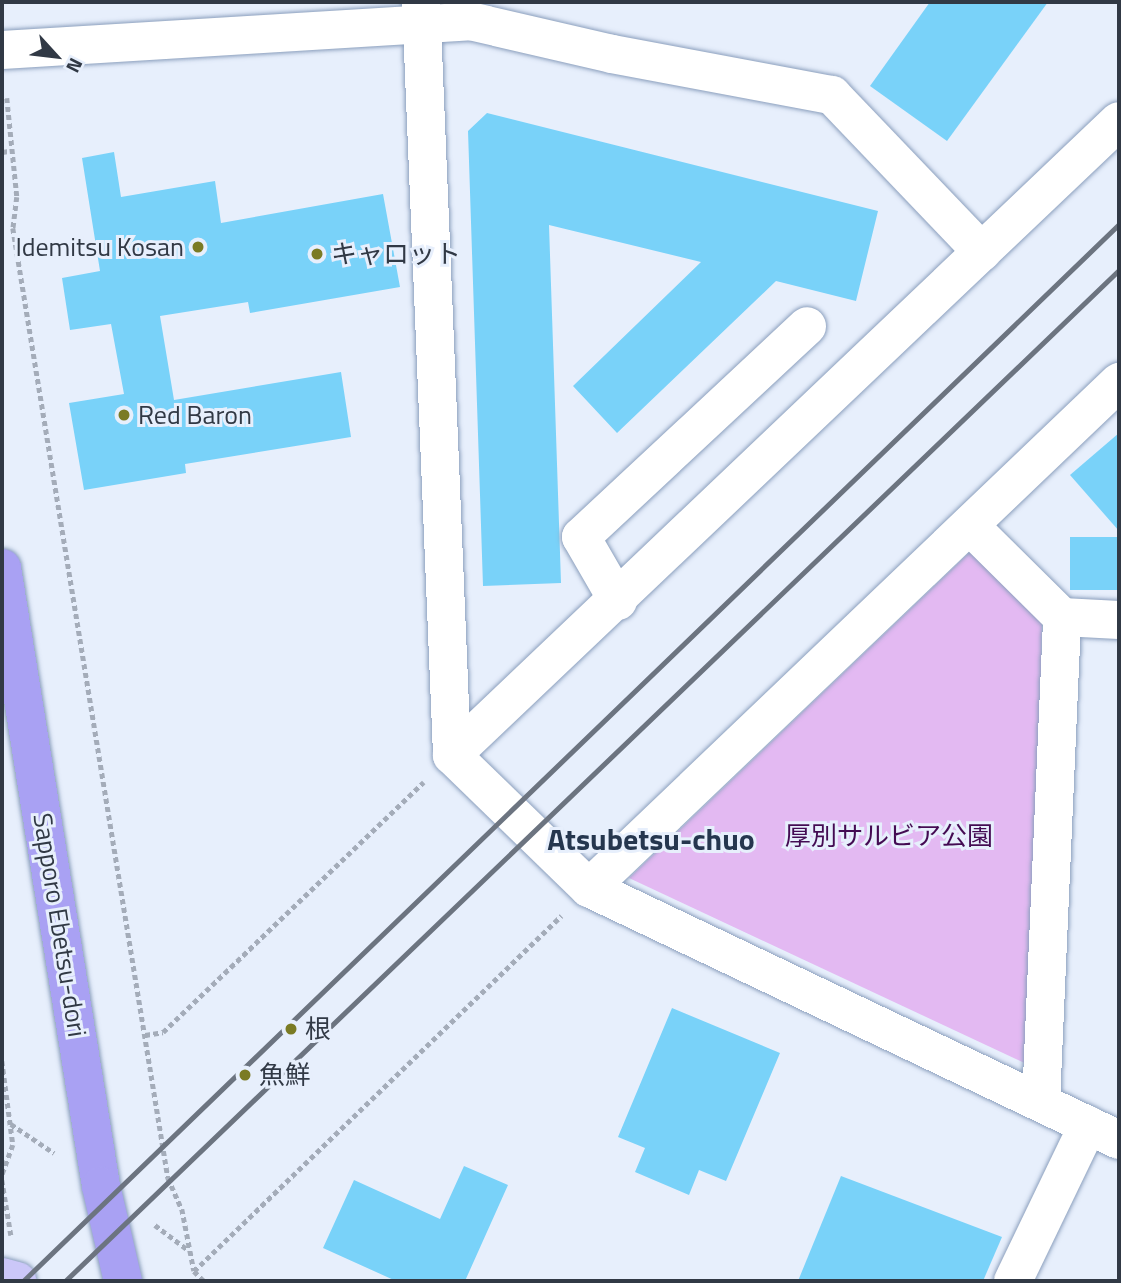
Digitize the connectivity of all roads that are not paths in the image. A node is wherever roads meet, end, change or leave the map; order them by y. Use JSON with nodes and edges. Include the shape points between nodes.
{"nodes":[{"id":1,"x":420,"y":11,"type":"edge"},
{"id":2,"x":2,"y":50,"type":"edge"},
{"id":3,"x":1119,"y":121,"type":"edge"},
{"id":4,"x":982,"y":252,"type":"junction"},
{"id":5,"x":807,"y":326,"type":"dead end"},
{"id":6,"x":1119,"y":382,"type":"edge"},
{"id":7,"x":970,"y":526,"type":"junction"},
{"id":8,"x":2,"y":568,"type":"edge"},
{"id":9,"x":618,"y":601,"type":"junction"},
{"id":10,"x":1062,"y":617,"type":"junction"},
{"id":11,"x":1119,"y":620,"type":"edge"},
{"id":12,"x":13,"y":709,"type":"edge"},
{"id":13,"x":452,"y":755,"type":"junction"},
{"id":14,"x":589,"y":888,"type":"junction"},
{"id":15,"x":1041,"y":1102,"type":"junction"},
{"id":16,"x":1104,"y":1133,"type":"edge"},
{"id":17,"x":2,"y":1277,"type":"edge"},
{"id":18,"x":17,"y":1281,"type":"edge"},
{"id":19,"x":124,"y":1281,"type":"edge"},
{"id":20,"x":1013,"y":1281,"type":"edge"}],
"edges":[{"from":1,"to":2,"type":"street"},
{"from":1,"to":4,"type":"street","via":[[612,54],[832,95]]},
{"from":1,"to":13,"type":"street"},
{"from":3,"to":4,"type":"street"},
{"from":4,"to":9,"type":"street"},
{"from":5,"to":9,"type":"street","via":[[581,537]]},
{"from":6,"to":7,"type":"street"},
{"from":7,"to":10,"type":"street"},
{"from":7,"to":14,"type":"street"},
{"from":8,"to":12,"type":"highway","name":"Sapporo Ebetsu-dori"},
{"from":9,"to":13,"type":"street"},
{"from":10,"to":11,"type":"street"},
{"from":10,"to":15,"type":"street"},
{"from":12,"to":19,"type":"highway","name":"Sapporo Ebetsu-dori","via":[[101,1186]]},
{"from":13,"to":14,"type":"street"},
{"from":14,"to":15,"type":"street"},
{"from":15,"to":16,"type":"street"},
{"from":16,"to":20,"type":"street"},
{"from":17,"to":18,"type":"main road"}]}
